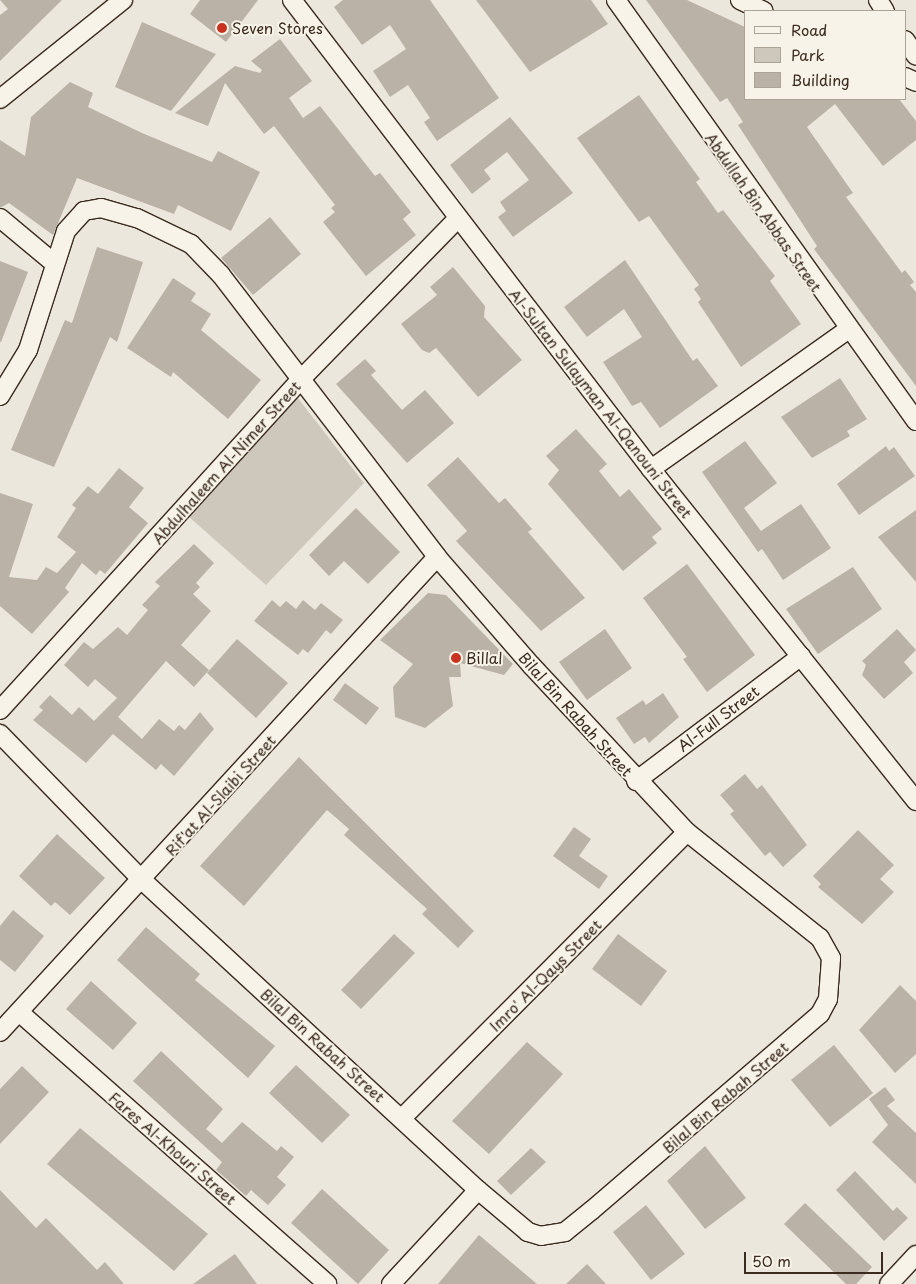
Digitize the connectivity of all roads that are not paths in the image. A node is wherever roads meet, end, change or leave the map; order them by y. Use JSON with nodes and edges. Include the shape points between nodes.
{"nodes":[{"id":1,"x":123,"y":0,"type":"edge"},
{"id":2,"x":292,"y":0,"type":"edge"},
{"id":3,"x":616,"y":0,"type":"edge"},
{"id":4,"x":740,"y":0,"type":"edge"},
{"id":5,"x":762,"y":10,"type":"edge"},
{"id":6,"x":906,"y":41,"type":"edge"},
{"id":7,"x":916,"y":56,"type":"edge"},
{"id":8,"x":0,"y":99,"type":"edge"},
{"id":9,"x":0,"y":218,"type":"edge"},
{"id":10,"x":457,"y":219,"type":"junction"},
{"id":11,"x":54,"y":263,"type":"junction"},
{"id":12,"x":847,"y":330,"type":"junction"},
{"id":13,"x":302,"y":378,"type":"junction"},
{"id":14,"x":0,"y":396,"type":"edge"},
{"id":15,"x":916,"y":421,"type":"edge"},
{"id":16,"x":651,"y":468,"type":"junction"},
{"id":17,"x":438,"y":557,"type":"junction"},
{"id":18,"x":801,"y":656,"type":"junction"},
{"id":19,"x":0,"y":710,"type":"edge"},
{"id":20,"x":0,"y":734,"type":"edge"},
{"id":21,"x":636,"y":781,"type":"junction"},
{"id":22,"x":916,"y":801,"type":"edge"},
{"id":23,"x":687,"y":832,"type":"junction"},
{"id":24,"x":142,"y":880,"type":"junction"},
{"id":25,"x":18,"y":1012,"type":"junction"},
{"id":26,"x":0,"y":1032,"type":"edge"},
{"id":27,"x":402,"y":1117,"type":"junction"},
{"id":28,"x":478,"y":1190,"type":"junction"},
{"id":29,"x":916,"y":1255,"type":"edge"},
{"id":30,"x":327,"y":1284,"type":"edge"},
{"id":31,"x":391,"y":1284,"type":"edge"},
{"id":32,"x":889,"y":1284,"type":"edge"}],
"edges":[{"from":1,"to":8,"type":"street"},
{"from":2,"to":10,"type":"street","name":"Al-Sultan Sulayman Al-Qanouni Street"},
{"from":3,"to":12,"type":"street","name":"Abdullah Bin Abbas Street"},
{"from":4,"to":5,"type":"street"},
{"from":6,"to":7,"type":"street"},
{"from":9,"to":11,"type":"street"},
{"from":10,"to":13,"type":"street","name":"Abdulhaleem Al-Nimer Street"},
{"from":10,"to":16,"type":"street","name":"Al-Sultan Sulayman Al-Qanouni Street"},
{"from":11,"to":13,"type":"street","name":"Bilal Bin Rabah Street","via":[[66,231],[84,211],[101,208],[165,230],[190,244],[221,275]]},
{"from":11,"to":14,"type":"street","name":"Bilal Bin Rabah Street","via":[[28,350]]},
{"from":12,"to":15,"type":"street","name":"Abdullah Bin Abbas Street"},
{"from":12,"to":16,"type":"street"},
{"from":13,"to":17,"type":"street","name":"Bilal Bin Rabah Street"},
{"from":13,"to":19,"type":"street","name":"Abdulhaleem Al-Nimer Street"},
{"from":16,"to":18,"type":"street","name":"Al-Sultan Sulayman Al-Qanouni Street"},
{"from":17,"to":21,"type":"street","name":"Bilal Bin Rabah Street"},
{"from":17,"to":24,"type":"street","name":"Rif'at Al-Slaibi Street"},
{"from":18,"to":21,"type":"street","name":"Al-Full Street"},
{"from":18,"to":22,"type":"street","name":"Al-Sultan Sulayman Al-Qanouni Street"},
{"from":20,"to":24,"type":"street","name":"Bilal Bin Rabah Street"},
{"from":21,"to":23,"type":"street","name":"Bilal Bin Rabah Street"},
{"from":23,"to":27,"type":"street","name":"Imro' Al-Qays Street"},
{"from":23,"to":28,"type":"street","name":"Bilal Bin Rabah Street","via":[[820,938],[831,958],[833,978],[820,1014],[565,1232],[555,1237],[528,1232]]},
{"from":24,"to":25,"type":"street","name":"Rif'at Al-Slaibi Street"},
{"from":24,"to":27,"type":"street","name":"Bilal Bin Rabah Street"},
{"from":25,"to":26,"type":"street","name":"Rif'at Al-Slaibi Street"},
{"from":25,"to":30,"type":"street","name":"Fares Al-Khouri Street"},
{"from":27,"to":28,"type":"street","name":"Bilal Bin Rabah Street"},
{"from":28,"to":31,"type":"street"},
{"from":29,"to":32,"type":"street"}]}
